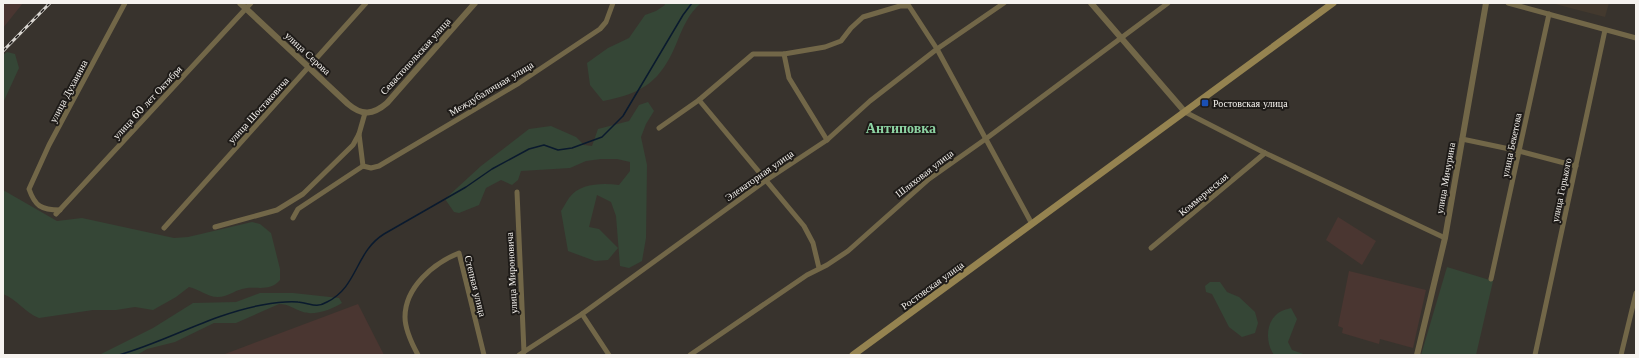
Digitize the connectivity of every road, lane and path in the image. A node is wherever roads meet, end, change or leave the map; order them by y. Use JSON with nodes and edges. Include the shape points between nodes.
{"nodes":[{"id":1,"x":125,"y":3,"type":"edge"},
{"id":2,"x":240,"y":3,"type":"edge"},
{"id":3,"x":251,"y":3,"type":"edge"},
{"id":4,"x":366,"y":3,"type":"edge"},
{"id":5,"x":475,"y":3,"type":"edge"},
{"id":6,"x":613,"y":3,"type":"edge"},
{"id":7,"x":1004,"y":3,"type":"edge"},
{"id":8,"x":1091,"y":3,"type":"edge"},
{"id":9,"x":1168,"y":3,"type":"edge"},
{"id":10,"x":1332,"y":3,"type":"edge"},
{"id":11,"x":1486,"y":3,"type":"edge"},
{"id":12,"x":1508,"y":3,"type":"edge"},
{"id":13,"x":246,"y":8,"type":"junction"},
{"id":14,"x":1549,"y":14,"type":"junction"},
{"id":15,"x":1605,"y":30,"type":"junction"},
{"id":16,"x":1121,"y":38,"type":"junction"},
{"id":17,"x":1636,"y":38,"type":"edge"},
{"id":18,"x":937,"y":49,"type":"junction"},
{"id":19,"x":784,"y":54,"type":"junction"},
{"id":20,"x":308,"y":68,"type":"junction"},
{"id":21,"x":699,"y":100,"type":"junction"},
{"id":22,"x":1185,"y":112,"type":"junction"},
{"id":23,"x":365,"y":113,"type":"junction"},
{"id":24,"x":660,"y":128,"type":"dead end"},
{"id":25,"x":359,"y":134,"type":"junction"},
{"id":26,"x":987,"y":138,"type":"junction"},
{"id":27,"x":1462,"y":139,"type":"junction"},
{"id":28,"x":827,"y":140,"type":"junction"},
{"id":29,"x":1519,"y":151,"type":"junction"},
{"id":30,"x":1265,"y":153,"type":"junction"},
{"id":31,"x":363,"y":166,"type":"junction"},
{"id":32,"x":1576,"y":166,"type":"junction"},
{"id":33,"x":765,"y":181,"type":"junction"},
{"id":34,"x":516,"y":192,"type":"dead end"},
{"id":35,"x":58,"y":212,"type":"joint"},
{"id":36,"x":293,"y":218,"type":"dead end"},
{"id":37,"x":1032,"y":224,"type":"junction"},
{"id":38,"x":214,"y":227,"type":"dead end"},
{"id":39,"x":164,"y":228,"type":"dead end"},
{"id":40,"x":1445,"y":238,"type":"junction"},
{"id":41,"x":1151,"y":248,"type":"dead end"},
{"id":42,"x":819,"y":268,"type":"junction"},
{"id":43,"x":1491,"y":279,"type":"dead end"},
{"id":44,"x":1636,"y":293,"type":"edge"},
{"id":45,"x":582,"y":314,"type":"junction"},
{"id":46,"x":521,"y":353,"type":"edge"},
{"id":47,"x":418,"y":355,"type":"edge"},
{"id":48,"x":484,"y":355,"type":"edge"},
{"id":49,"x":609,"y":355,"type":"edge"},
{"id":50,"x":690,"y":355,"type":"edge"},
{"id":51,"x":853,"y":355,"type":"edge"},
{"id":52,"x":1416,"y":355,"type":"edge"},
{"id":53,"x":1535,"y":355,"type":"edge"},
{"id":54,"x":1621,"y":355,"type":"edge"}],
"edges":[{"from":1,"to":35,"type":"street","name":"улица Духанина","via":[[49,145],[29,189],[34,203]]},
{"from":2,"to":13,"type":"street","name":"улица Серова"},
{"from":3,"to":13,"type":"street","name":"улица 60 лет Октября"},
{"from":4,"to":20,"type":"street","name":"улица Шостаковича"},
{"from":5,"to":23,"type":"street","name":"Севастопольская улица","via":[[387,103],[376,111]]},
{"from":6,"to":31,"type":"street","name":"Междубалочная улица","via":[[606,22],[600,29],[519,84],[379,166]]},
{"from":7,"to":18,"type":"street","name":"Элеваторная улица"},
{"from":8,"to":16,"type":"street"},
{"from":9,"to":16,"type":"street","name":"Шляховая улица"},
{"from":10,"to":22,"type":"main road","name":"Ростовская улица"},
{"from":11,"to":27,"type":"street","name":"улица Мичурина"},
{"from":12,"to":14,"type":"street"},
{"from":13,"to":20,"type":"street","name":"улица Серова"},
{"from":13,"to":35,"type":"street","name":"улица 60 лет Октября"},
{"from":14,"to":15,"type":"street"},
{"from":14,"to":29,"type":"street","name":"улица Бекетова"},
{"from":15,"to":17,"type":"street"},
{"from":15,"to":32,"type":"street","name":"улица Горького"},
{"from":16,"to":22,"type":"street"},
{"from":16,"to":26,"type":"street","name":"Шляховая улица"},
{"from":18,"to":19,"type":"street","via":[[912,8],[905,5],[863,17],[841,41],[825,47]]},
{"from":18,"to":26,"type":"street"},
{"from":18,"to":28,"type":"street","name":"Элеваторная улица","via":[[870,101]]},
{"from":19,"to":21,"type":"street","via":[[758,53],[749,56]]},
{"from":19,"to":28,"type":"street","via":[[788,78]]},
{"from":20,"to":23,"type":"street","name":"улица Серова","via":[[348,104]]},
{"from":20,"to":39,"type":"street","name":"улица Шостаковича"},
{"from":21,"to":24,"type":"street"},
{"from":21,"to":33,"type":"street"},
{"from":22,"to":30,"type":"street"},
{"from":22,"to":37,"type":"main road","name":"Ростовская улица"},
{"from":23,"to":25,"type":"street"},
{"from":25,"to":31,"type":"street"},
{"from":25,"to":38,"type":"street","via":[[353,145],[292,202],[277,210]]},
{"from":26,"to":37,"type":"street"},
{"from":26,"to":42,"type":"street","name":"Шляховая улица","via":[[929,179],[848,251]]},
{"from":27,"to":29,"type":"street"},
{"from":27,"to":40,"type":"street","name":"улица Мичурина"},
{"from":28,"to":33,"type":"street","name":"Элеваторная улица"},
{"from":29,"to":32,"type":"street"},
{"from":29,"to":43,"type":"street","name":"улица Бекетова"},
{"from":30,"to":40,"type":"street"},
{"from":30,"to":41,"type":"street","name":"Коммерческая"},
{"from":31,"to":36,"type":"street","via":[[298,209]]},
{"from":32,"to":53,"type":"street","name":"улица Горького"},
{"from":33,"to":42,"type":"street","via":[[804,226],[813,243]]},
{"from":33,"to":45,"type":"street","name":"Элеваторная улица"},
{"from":34,"to":46,"type":"street","name":"улица Мироновича"},
{"from":37,"to":51,"type":"main road","name":"Ростовская улица"},
{"from":40,"to":52,"type":"street","name":"улица Мичурина"},
{"from":42,"to":50,"type":"street","name":"Шляховая улица"},
{"from":44,"to":54,"type":"street"},
{"from":45,"to":46,"type":"street","name":"Элеваторная улица"},
{"from":45,"to":49,"type":"street"},
{"from":47,"to":48,"type":"street","name":"Степная улица","via":[[405,317],[414,288],[438,263],[459,253]]}]}
